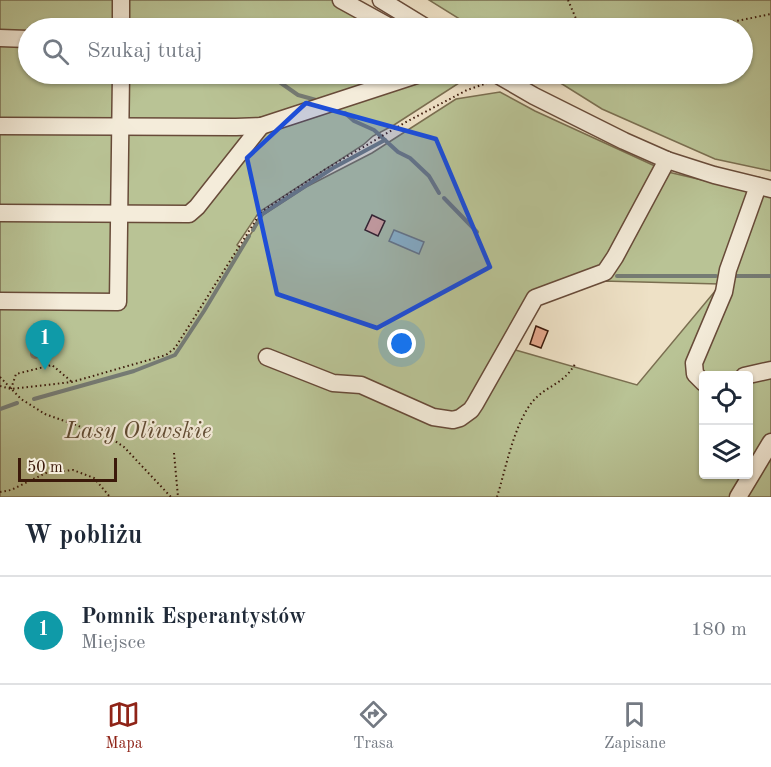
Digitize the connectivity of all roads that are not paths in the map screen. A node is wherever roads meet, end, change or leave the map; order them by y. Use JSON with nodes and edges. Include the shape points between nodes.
{"nodes":[{"id":1,"x":121,"y":0,"type":"edge"},
{"id":2,"x":341,"y":0,"type":"edge"},
{"id":3,"x":381,"y":0,"type":"edge"},
{"id":4,"x":121,"y":18,"type":"edge"},
{"id":5,"x":370,"y":18,"type":"edge"},
{"id":6,"x":411,"y":18,"type":"edge"},
{"id":7,"x":0,"y":38,"type":"edge"},
{"id":8,"x":18,"y":39,"type":"edge"},
{"id":9,"x":121,"y":84,"type":"edge"},
{"id":10,"x":389,"y":84,"type":"edge"},
{"id":11,"x":514,"y":84,"type":"edge"},
{"id":12,"x":0,"y":126,"type":"edge"},
{"id":13,"x":119,"y":126,"type":"junction"},
{"id":14,"x":261,"y":126,"type":"junction"},
{"id":15,"x":667,"y":160,"type":"junction"},
{"id":16,"x":765,"y":187,"type":"edge"},
{"id":17,"x":0,"y":213,"type":"edge"},
{"id":18,"x":119,"y":214,"type":"junction"},
{"id":19,"x":0,"y":301,"type":"edge"},
{"id":20,"x":267,"y":357,"type":"dead end"},
{"id":21,"x":771,"y":370,"type":"edge"},
{"id":22,"x":753,"y":373,"type":"edge"},
{"id":23,"x":699,"y":380,"type":"edge"},
{"id":24,"x":771,"y":442,"type":"edge"},
{"id":25,"x":738,"y":497,"type":"edge"}],
"edges":[{"from":1,"to":4,"type":"street"},
{"from":2,"to":5,"type":"street"},
{"from":3,"to":6,"type":"street"},
{"from":7,"to":8,"type":"street"},
{"from":9,"to":13,"type":"street"},
{"from":10,"to":14,"type":"street"},
{"from":11,"to":15,"type":"street"},
{"from":12,"to":13,"type":"street"},
{"from":13,"to":14,"type":"street"},
{"from":13,"to":18,"type":"street"},
{"from":14,"to":18,"type":"street","via":[[189,214]]},
{"from":15,"to":16,"type":"street"},
{"from":15,"to":20,"type":"street","via":[[605,272],[535,298],[475,404],[460,418],[433,417],[361,385],[333,383]]},
{"from":16,"to":23,"type":"street","via":[[728,270],[724,292],[694,363]]},
{"from":17,"to":18,"type":"street"},
{"from":18,"to":19,"type":"street","via":[[118,302]]},
{"from":21,"to":22,"type":"street"},
{"from":24,"to":25,"type":"street"}]}
